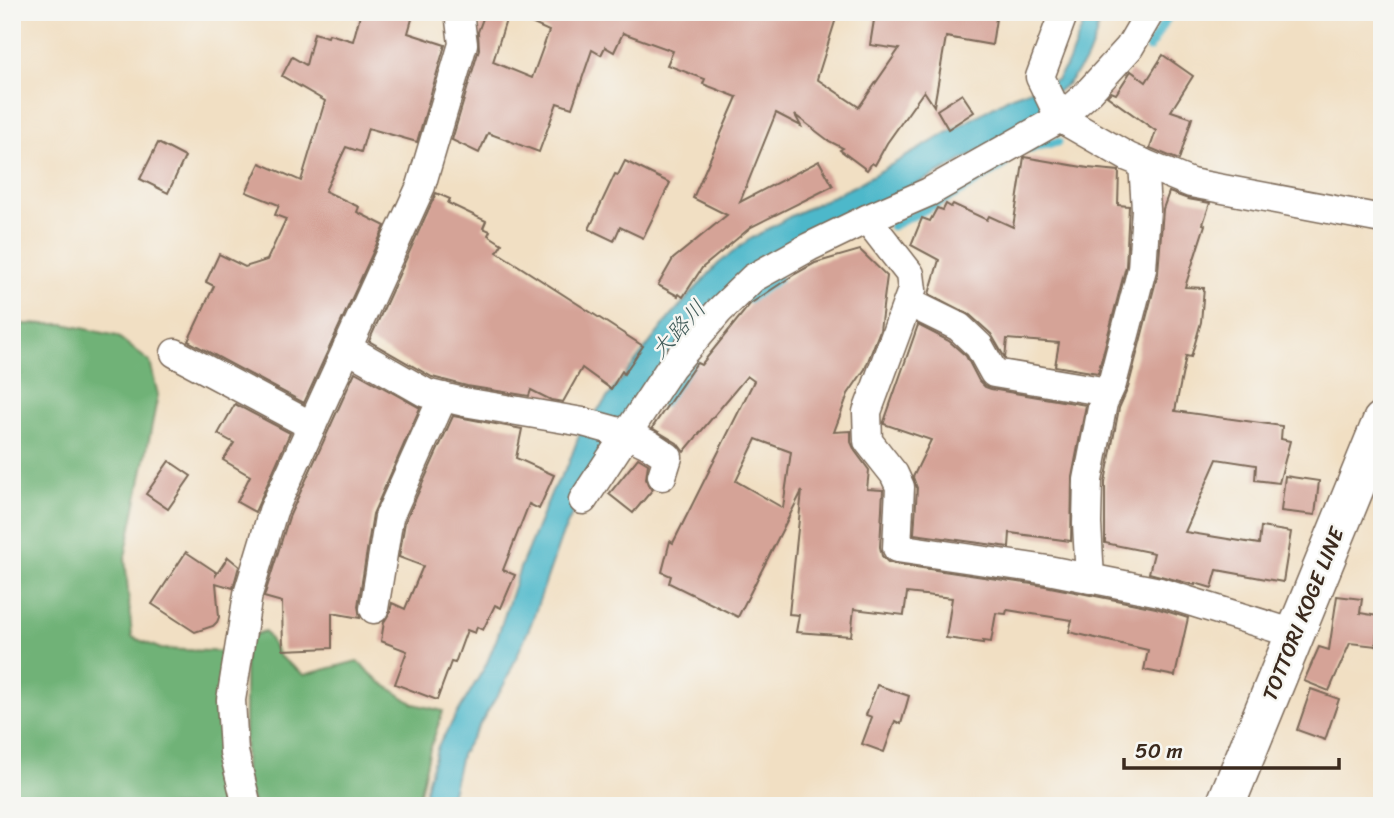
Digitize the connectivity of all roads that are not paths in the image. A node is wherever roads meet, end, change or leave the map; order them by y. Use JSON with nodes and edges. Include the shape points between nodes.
{"nodes":[{"id":1,"x":459,"y":12,"type":"edge"},
{"id":2,"x":1150,"y":12,"type":"edge"},
{"id":3,"x":1056,"y":17,"type":"edge"},
{"id":4,"x":1058,"y":113,"type":"junction"},
{"id":5,"x":1143,"y":163,"type":"junction"},
{"id":6,"x":867,"y":219,"type":"junction"},
{"id":7,"x":1382,"y":219,"type":"edge"},
{"id":8,"x":908,"y":302,"type":"junction"},
{"id":9,"x":347,"y":348,"type":"junction"},
{"id":10,"x":175,"y":353,"type":"dead end"},
{"id":11,"x":1108,"y":392,"type":"junction"},
{"id":12,"x":443,"y":397,"type":"junction"},
{"id":13,"x":1382,"y":421,"type":"edge"},
{"id":14,"x":312,"y":426,"type":"junction"},
{"id":15,"x":627,"y":434,"type":"junction"},
{"id":16,"x":1374,"y":466,"type":"edge"},
{"id":17,"x":662,"y":476,"type":"dead end"},
{"id":18,"x":583,"y":500,"type":"dead end"},
{"id":19,"x":1090,"y":579,"type":"junction"},
{"id":20,"x":374,"y":609,"type":"dead end"},
{"id":21,"x":1294,"y":634,"type":"junction"},
{"id":22,"x":247,"y":806,"type":"edge"},
{"id":23,"x":1225,"y":806,"type":"edge"}],
"edges":[{"from":1,"to":9,"type":"street","via":[[463,44],[421,186]]},
{"from":2,"to":4,"type":"street","via":[[1129,48],[1087,94]]},
{"from":3,"to":4,"type":"street","via":[[1040,77]]},
{"from":4,"to":5,"type":"street"},
{"from":4,"to":6,"type":"street","via":[[929,192]]},
{"from":5,"to":7,"type":"street","via":[[1191,183]]},
{"from":5,"to":11,"type":"street","via":[[1142,269]]},
{"from":6,"to":8,"type":"street","via":[[910,274]]},
{"from":6,"to":15,"type":"street","via":[[753,278],[671,368]]},
{"from":8,"to":11,"type":"street","via":[[959,327],[979,346],[995,373]]},
{"from":8,"to":19,"type":"street","via":[[867,412],[868,441],[900,487],[897,548]]},
{"from":9,"to":12,"type":"street","via":[[426,393]]},
{"from":9,"to":14,"type":"street"},
{"from":10,"to":14,"type":"street"},
{"from":11,"to":19,"type":"street","via":[[1088,480]]},
{"from":12,"to":15,"type":"street"},
{"from":12,"to":20,"type":"street","via":[[389,517]]},
{"from":13,"to":16,"type":"main road","name":"TOTTORI KOGE LINE"},
{"from":14,"to":22,"type":"street","via":[[273,511],[248,594],[238,648],[231,713],[234,752]]},
{"from":15,"to":17,"type":"street","via":[[668,457]]},
{"from":15,"to":18,"type":"street"},
{"from":16,"to":21,"type":"main road","name":"TOTTORI KOGE LINE"},
{"from":19,"to":21,"type":"street","via":[[1160,592]]},
{"from":21,"to":23,"type":"main road","name":"TOTTORI KOGE LINE"}]}
